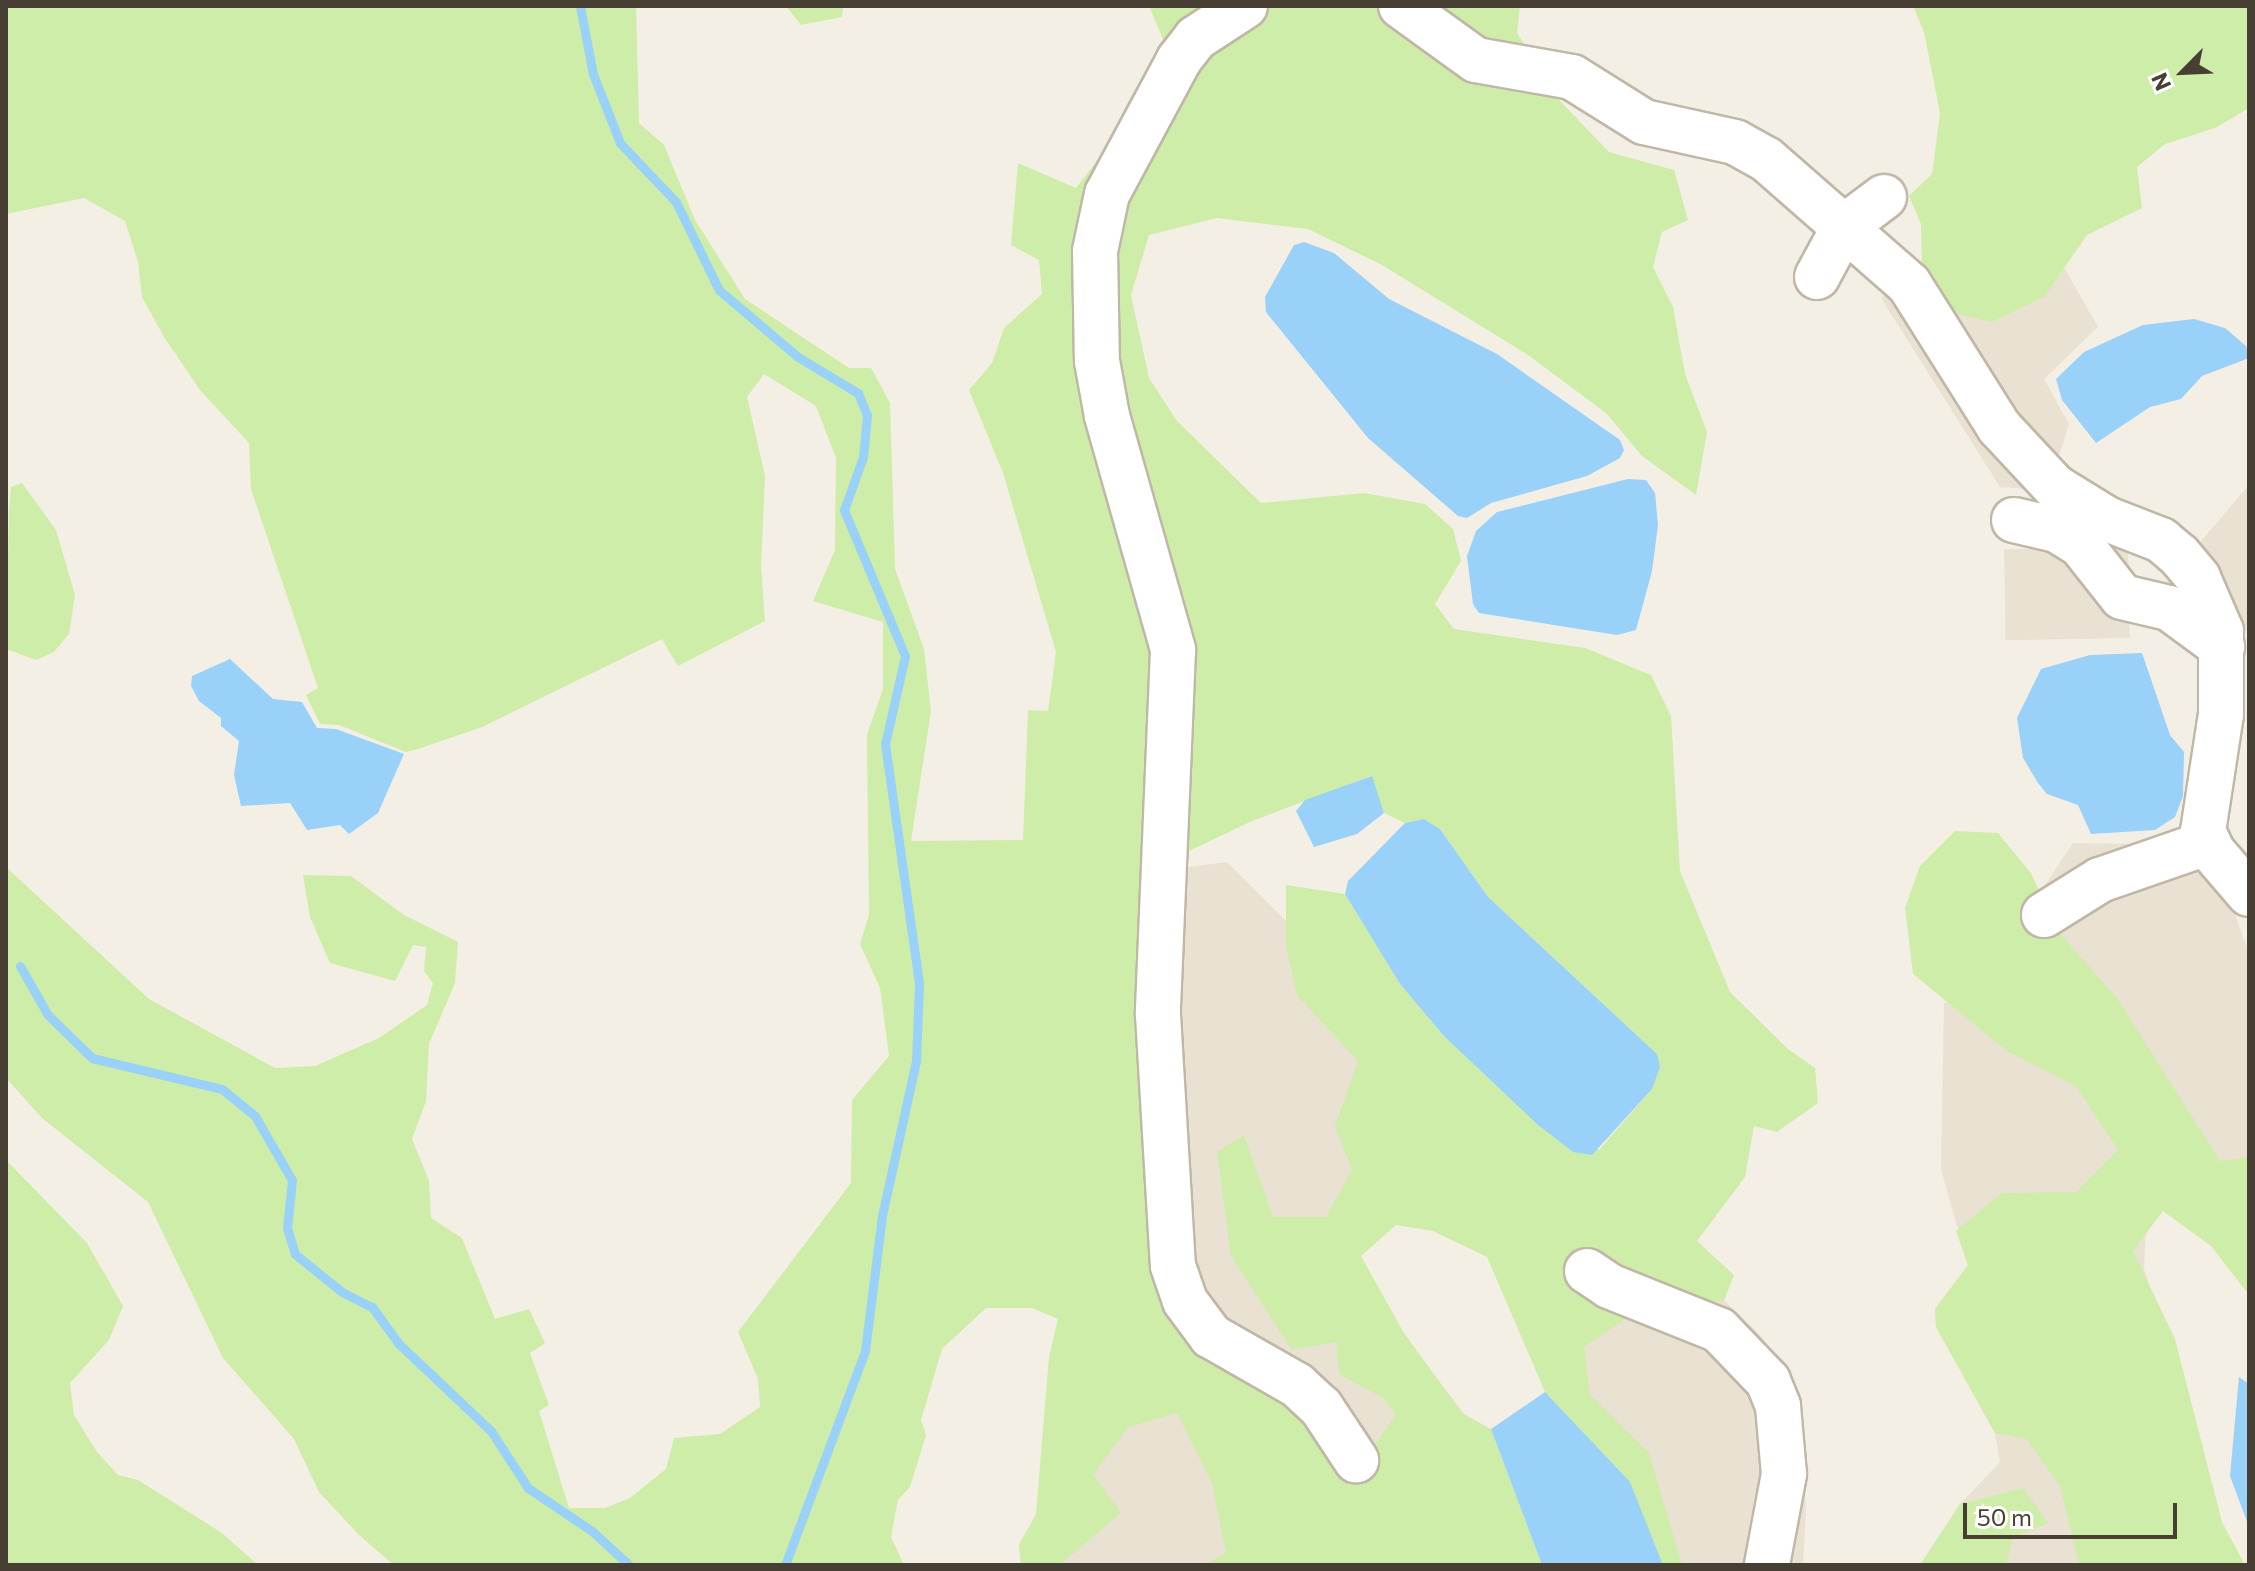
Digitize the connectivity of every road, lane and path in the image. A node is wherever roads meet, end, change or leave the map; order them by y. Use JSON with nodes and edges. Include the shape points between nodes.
{"nodes":[{"id":1,"x":1245,"y":6,"type":"edge"},
{"id":2,"x":1401,"y":6,"type":"edge"},
{"id":3,"x":1884,"y":197,"type":"dead end"},
{"id":4,"x":1844,"y":227,"type":"junction"},
{"id":5,"x":1817,"y":277,"type":"dead end"},
{"id":6,"x":2014,"y":520,"type":"dead end"},
{"id":7,"x":2232,"y":659,"type":"edge"},
{"id":8,"x":2207,"y":843,"type":"junction"},
{"id":9,"x":2249,"y":894,"type":"edge"},
{"id":10,"x":2044,"y":915,"type":"dead end"},
{"id":11,"x":1587,"y":1271,"type":"dead end"},
{"id":12,"x":1356,"y":1460,"type":"dead end"},
{"id":13,"x":1767,"y":1565,"type":"edge"}],
"edges":[{"from":1,"to":12,"type":"street","via":[[1196,38],[1179,60],[1107,194],[1095,251],[1097,361],[1107,416],[1173,650],[1158,1015],[1173,1266],[1185,1301],[1211,1336],[1297,1385],[1321,1407]]},
{"from":2,"to":4,"type":"street","via":[[1476,60],[1572,77],[1644,122],[1735,142],[1766,159]]},
{"from":3,"to":4,"type":"street"},
{"from":4,"to":5,"type":"street"},
{"from":4,"to":7,"type":"street","via":[[1909,284],[1999,427],[2032,466],[2076,502],[2161,540],[2179,555],[2209,602]]},
{"from":6,"to":7,"type":"street","via":[[2057,530],[2081,545],[2122,597],[2169,608]]},
{"from":7,"to":8,"type":"street","via":[[2201,821]]},
{"from":8,"to":9,"type":"street"},
{"from":8,"to":10,"type":"street","via":[[2100,880]]},
{"from":11,"to":13,"type":"street","via":[[1609,1286],[1719,1330],[1768,1381],[1778,1406],[1784,1474]]}]}
